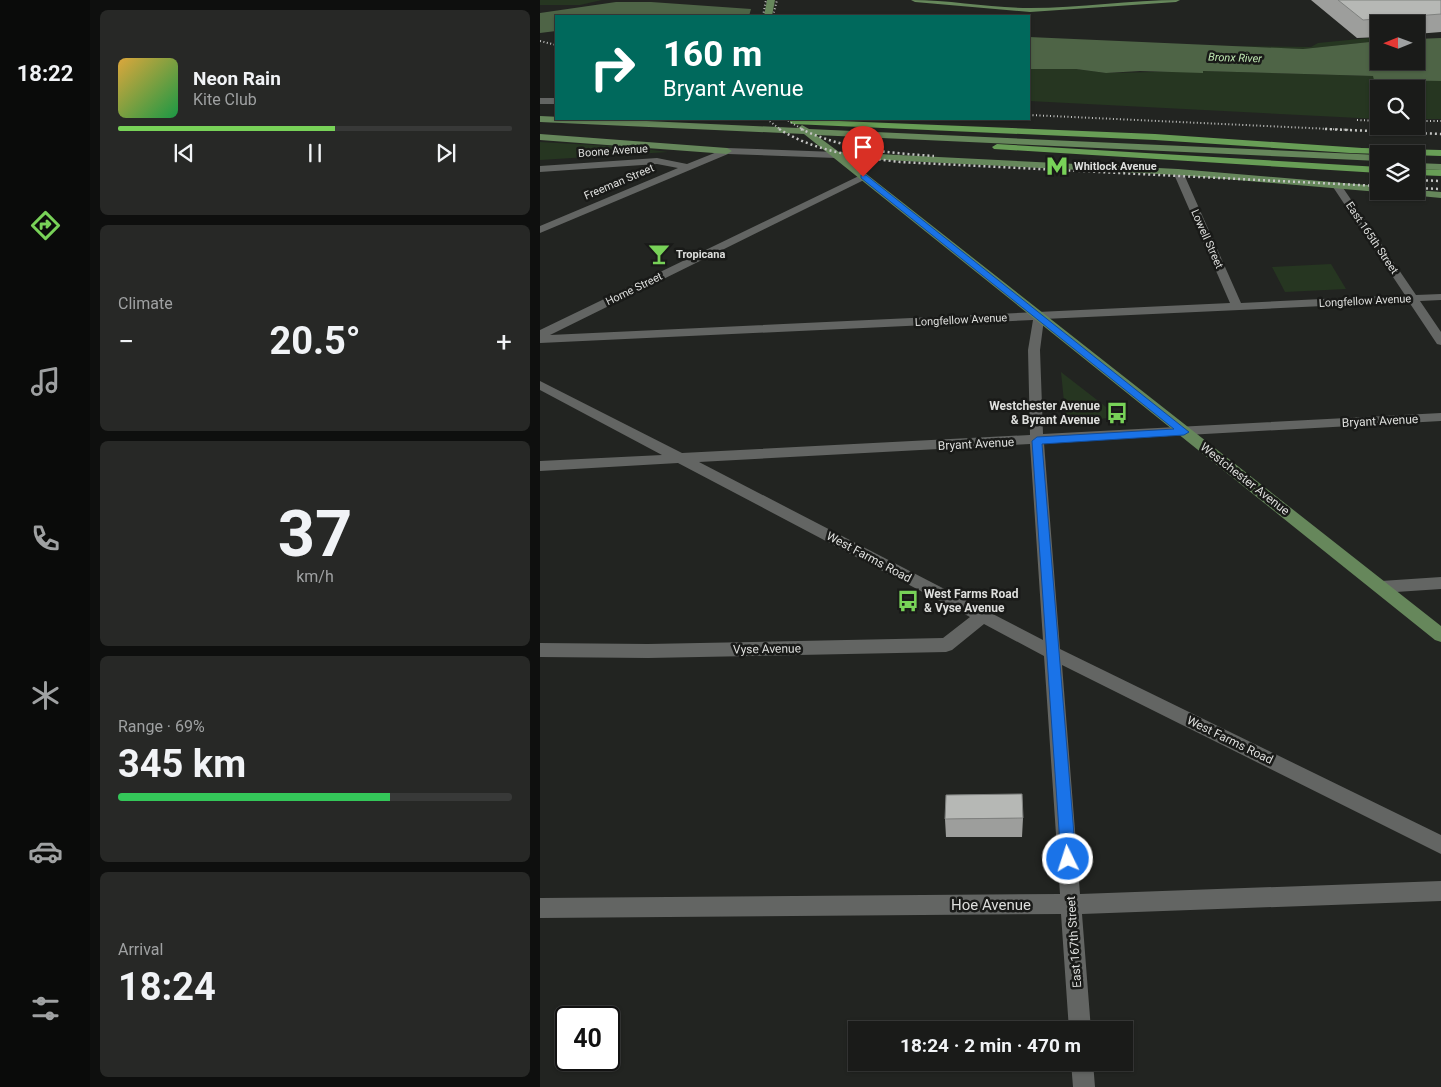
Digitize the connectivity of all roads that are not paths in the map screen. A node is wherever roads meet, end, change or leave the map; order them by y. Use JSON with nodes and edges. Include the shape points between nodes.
{"nodes":[{"id":1,"x":771,"y":0,"type":"edge"},
{"id":2,"x":915,"y":0,"type":"edge"},
{"id":3,"x":1176,"y":0,"type":"edge"},
{"id":4,"x":768,"y":15,"type":"edge"},
{"id":5,"x":540,"y":101,"type":"edge"},
{"id":6,"x":555,"y":101,"type":"edge"},
{"id":7,"x":540,"y":118,"type":"edge"},
{"id":8,"x":555,"y":119,"type":"edge"},
{"id":9,"x":582,"y":120,"type":"edge"},
{"id":10,"x":792,"y":121,"type":"edge"},
{"id":11,"x":540,"y":127,"type":"edge"},
{"id":12,"x":540,"y":137,"type":"edge"},
{"id":13,"x":1006,"y":140,"type":"junction"},
{"id":14,"x":997,"y":147,"type":"junction"},
{"id":15,"x":727,"y":150,"type":"junction"},
{"id":16,"x":1360,"y":150,"type":"junction"},
{"id":17,"x":1441,"y":153,"type":"edge"},
{"id":18,"x":836,"y":155,"type":"junction"},
{"id":19,"x":1370,"y":158,"type":"edge"},
{"id":20,"x":1425,"y":161,"type":"edge"},
{"id":21,"x":1441,"y":162,"type":"edge"},
{"id":22,"x":1370,"y":164,"type":"edge"},
{"id":23,"x":1425,"y":166,"type":"edge"},
{"id":24,"x":687,"y":167,"type":"junction"},
{"id":25,"x":1441,"y":167,"type":"edge"},
{"id":26,"x":540,"y":169,"type":"edge"},
{"id":27,"x":1370,"y":169,"type":"edge"},
{"id":28,"x":1178,"y":172,"type":"junction"},
{"id":29,"x":1425,"y":172,"type":"edge"},
{"id":30,"x":1441,"y":173,"type":"edge"},
{"id":31,"x":863,"y":177,"type":"junction"},
{"id":32,"x":1336,"y":184,"type":"junction"},
{"id":33,"x":1370,"y":189,"type":"edge"},
{"id":34,"x":1425,"y":193,"type":"edge"},
{"id":35,"x":1441,"y":195,"type":"edge"},
{"id":36,"x":540,"y":230,"type":"edge"},
{"id":37,"x":1441,"y":297,"type":"edge"},
{"id":38,"x":1412,"y":299,"type":"junction"},
{"id":39,"x":1237,"y":307,"type":"junction"},
{"id":40,"x":1039,"y":316,"type":"junction"},
{"id":41,"x":540,"y":335,"type":"edge"},
{"id":42,"x":540,"y":339,"type":"edge"},
{"id":43,"x":1441,"y":341,"type":"edge"},
{"id":44,"x":540,"y":385,"type":"edge"},
{"id":45,"x":1441,"y":417,"type":"edge"},
{"id":46,"x":1184,"y":432,"type":"junction"},
{"id":47,"x":1037,"y":441,"type":"junction"},
{"id":48,"x":682,"y":460,"type":"junction"},
{"id":49,"x":540,"y":466,"type":"edge"},
{"id":50,"x":1441,"y":583,"type":"edge"},
{"id":51,"x":1381,"y":587,"type":"junction"},
{"id":52,"x":983,"y":616,"type":"junction"},
{"id":53,"x":1441,"y":635,"type":"edge"},
{"id":54,"x":540,"y":650,"type":"edge"},
{"id":55,"x":1052,"y":653,"type":"junction"},
{"id":56,"x":1441,"y":844,"type":"edge"},
{"id":57,"x":1441,"y":890,"type":"edge"},
{"id":58,"x":1072,"y":904,"type":"junction"},
{"id":59,"x":540,"y":908,"type":"edge"},
{"id":60,"x":1079,"y":1021,"type":"edge"},
{"id":61,"x":1083,"y":1071,"type":"edge"},
{"id":62,"x":1084,"y":1087,"type":"edge"}],
"edges":[{"from":1,"to":4,"type":"main road"},
{"from":2,"to":3,"type":"main road","via":[[1030,10]]},
{"from":5,"to":6,"type":"street"},
{"from":7,"to":8,"type":"main road"},
{"from":9,"to":13,"type":"main road"},
{"from":10,"to":16,"type":"highway","via":[[1156,137]]},
{"from":10,"to":18,"type":"main road","name":"Westchester Avenue"},
{"from":11,"to":14,"type":"main road"},
{"from":12,"to":15,"type":"main road"},
{"from":13,"to":16,"type":"highway"},
{"from":13,"to":19,"type":"main road"},
{"from":14,"to":22,"type":"main road"},
{"from":14,"to":27,"type":"highway"},
{"from":15,"to":18,"type":"street"},
{"from":15,"to":24,"type":"street","name":"Freeman Street"},
{"from":16,"to":17,"type":"highway"},
{"from":18,"to":28,"type":"main road"},
{"from":18,"to":31,"type":"main road","name":"Westchester Avenue"},
{"from":20,"to":21,"type":"main road"},
{"from":23,"to":25,"type":"main road"},
{"from":24,"to":26,"type":"street","name":"Boone Avenue","via":[[657,161]]},
{"from":24,"to":36,"type":"street","name":"Freeman Street"},
{"from":28,"to":32,"type":"main road"},
{"from":28,"to":39,"type":"street","name":"Lowell Street"},
{"from":29,"to":30,"type":"highway"},
{"from":31,"to":40,"type":"main road","name":"Westchester Avenue"},
{"from":31,"to":41,"type":"street","name":"Home Street"},
{"from":32,"to":33,"type":"main road"},
{"from":32,"to":38,"type":"street","name":"East 165th Street"},
{"from":34,"to":35,"type":"main road"},
{"from":37,"to":38,"type":"street","name":"Longfellow Avenue"},
{"from":38,"to":39,"type":"street","name":"Longfellow Avenue"},
{"from":38,"to":43,"type":"street","name":"East 165th Street"},
{"from":39,"to":40,"type":"street","name":"Longfellow Avenue"},
{"from":40,"to":42,"type":"street","name":"Longfellow Avenue"},
{"from":40,"to":46,"type":"main road","name":"Westchester Avenue"},
{"from":40,"to":47,"type":"street","name":"East 167th Street","via":[[1034,350]]},
{"from":44,"to":48,"type":"street","name":"West Farms Road"},
{"from":45,"to":46,"type":"street","name":"Bryant Avenue"},
{"from":46,"to":47,"type":"street","name":"Bryant Avenue"},
{"from":46,"to":51,"type":"main road","name":"Westchester Avenue"},
{"from":47,"to":48,"type":"street","name":"Bryant Avenue"},
{"from":47,"to":55,"type":"street","name":"East 167th Street"},
{"from":48,"to":49,"type":"street","name":"Bryant Avenue"},
{"from":48,"to":52,"type":"street","name":"West Farms Road"},
{"from":50,"to":51,"type":"street"},
{"from":51,"to":53,"type":"main road","name":"Westchester Avenue"},
{"from":52,"to":54,"type":"street","name":"Vyse Avenue","via":[[946,645]]},
{"from":52,"to":55,"type":"street","name":"West Farms Road"},
{"from":55,"to":56,"type":"street","name":"West Farms Road"},
{"from":55,"to":58,"type":"street","name":"East 167th Street"},
{"from":57,"to":58,"type":"street","name":"Hoe Avenue"},
{"from":58,"to":59,"type":"street","name":"Hoe Avenue"},
{"from":58,"to":60,"type":"street","name":"East 167th Street"},
{"from":61,"to":62,"type":"street"}]}
